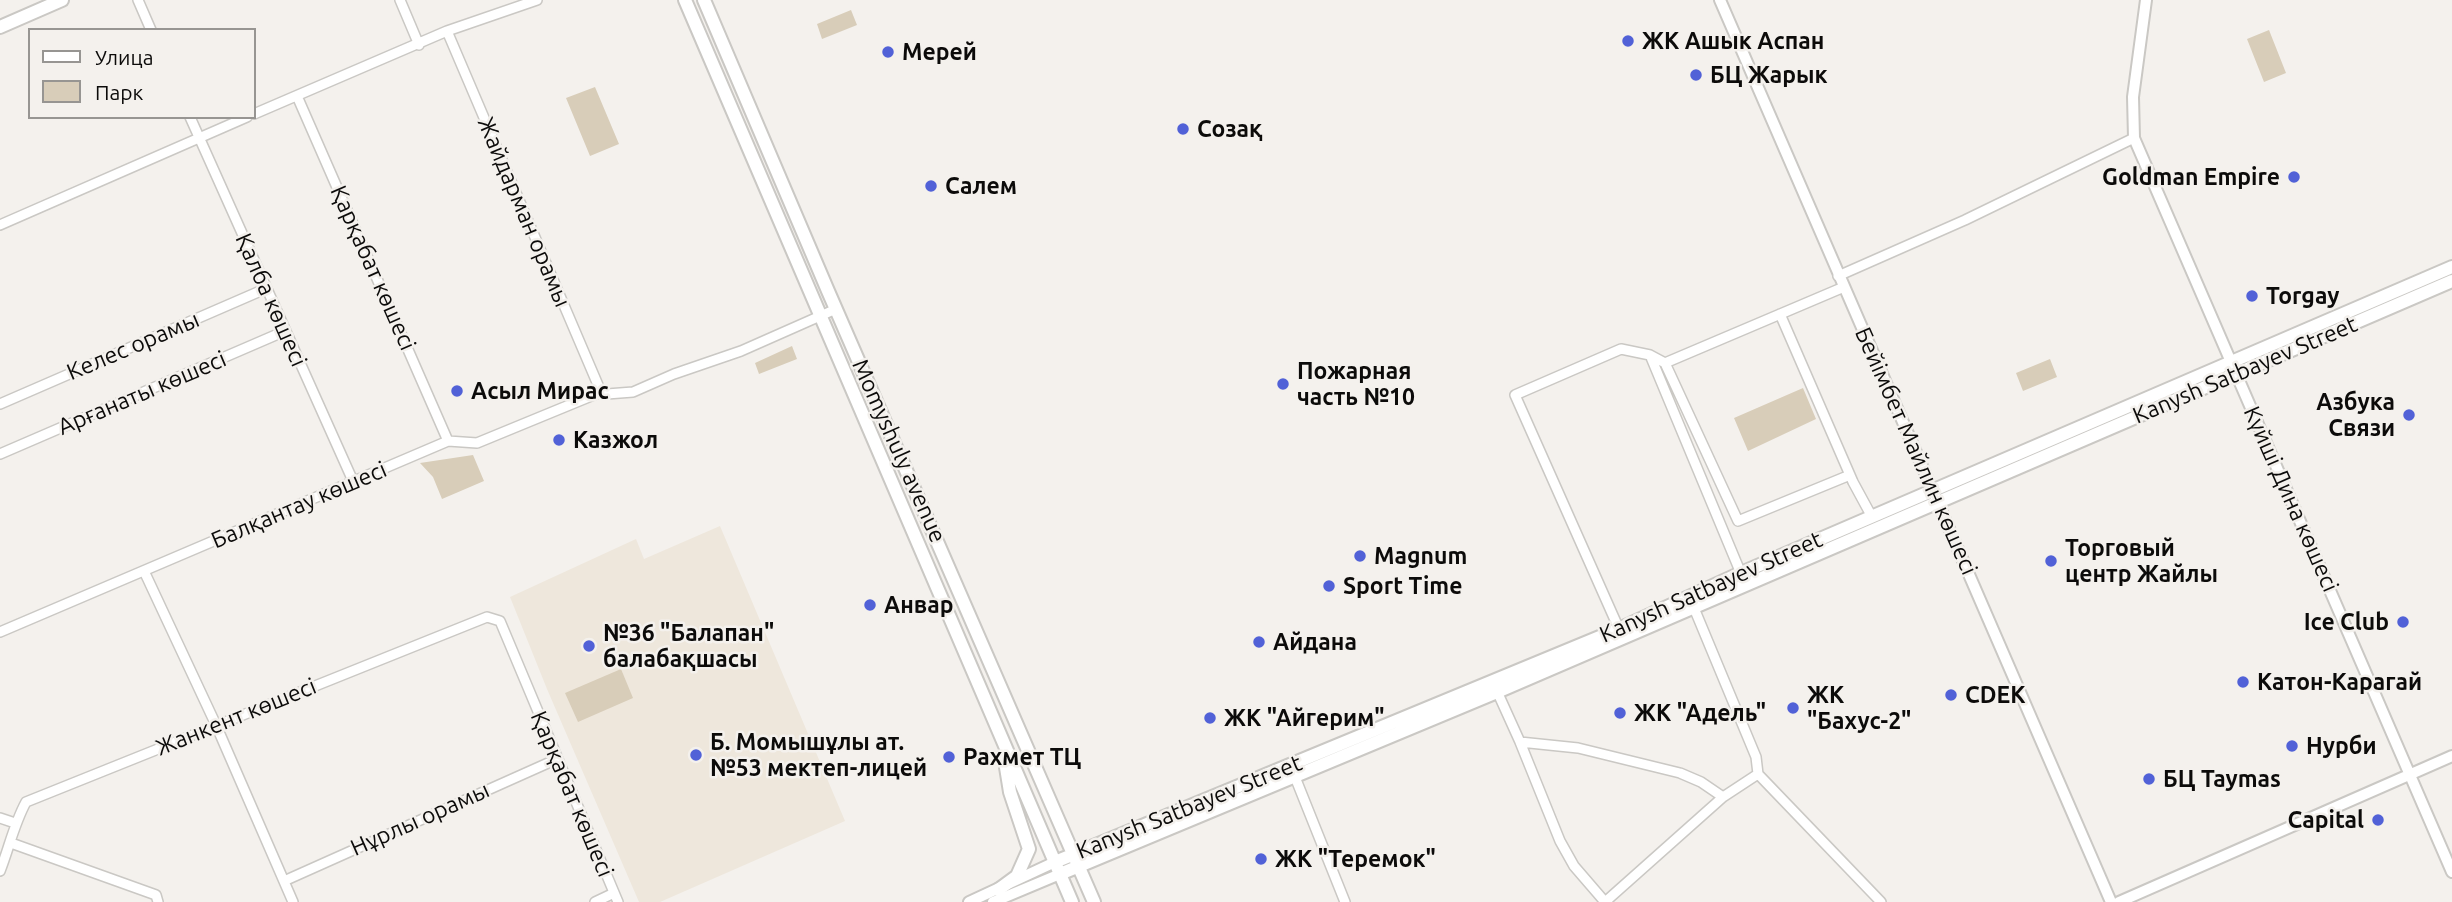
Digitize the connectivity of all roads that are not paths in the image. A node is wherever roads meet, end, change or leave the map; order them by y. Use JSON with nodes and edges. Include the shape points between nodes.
{"nodes":[{"id":1,"x":62,"y":0,"type":"edge"},
{"id":2,"x":138,"y":0,"type":"edge"},
{"id":3,"x":400,"y":0,"type":"edge"},
{"id":4,"x":537,"y":0,"type":"edge"},
{"id":5,"x":685,"y":0,"type":"edge"},
{"id":6,"x":704,"y":0,"type":"edge"},
{"id":7,"x":1720,"y":0,"type":"edge"},
{"id":8,"x":2146,"y":0,"type":"edge"},
{"id":9,"x":521,"y":3,"type":"edge"},
{"id":10,"x":0,"y":27,"type":"edge"},
{"id":11,"x":150,"y":28,"type":"edge"},
{"id":12,"x":447,"y":31,"type":"junction"},
{"id":13,"x":419,"y":45,"type":"junction"},
{"id":14,"x":298,"y":96,"type":"junction"},
{"id":15,"x":256,"y":113,"type":"edge"},
{"id":16,"x":191,"y":119,"type":"edge"},
{"id":17,"x":242,"y":119,"type":"edge"},
{"id":18,"x":199,"y":138,"type":"junction"},
{"id":19,"x":2134,"y":138,"type":"junction"},
{"id":20,"x":0,"y":225,"type":"edge"},
{"id":21,"x":2452,"y":267,"type":"edge"},
{"id":22,"x":1838,"y":276,"type":"junction"},
{"id":23,"x":2452,"y":281,"type":"edge"},
{"id":24,"x":1844,"y":287,"type":"junction"},
{"id":25,"x":265,"y":289,"type":"junction"},
{"id":26,"x":836,"y":309,"type":"junction"},
{"id":27,"x":1780,"y":314,"type":"junction"},
{"id":28,"x":821,"y":316,"type":"junction"},
{"id":29,"x":285,"y":331,"type":"junction"},
{"id":30,"x":1650,"y":355,"type":"junction"},
{"id":31,"x":1665,"y":363,"type":"junction"},
{"id":32,"x":2234,"y":368,"type":"junction"},
{"id":33,"x":601,"y":392,"type":"junction"},
{"id":34,"x":0,"y":404,"type":"edge"},
{"id":35,"x":448,"y":441,"type":"junction"},
{"id":36,"x":0,"y":454,"type":"edge"},
{"id":37,"x":1850,"y":475,"type":"junction"},
{"id":38,"x":353,"y":481,"type":"junction"},
{"id":39,"x":1936,"y":496,"type":"junction"},
{"id":40,"x":1872,"y":517,"type":"junction"},
{"id":41,"x":144,"y":571,"type":"junction"},
{"id":42,"x":1744,"y":579,"type":"junction"},
{"id":43,"x":1694,"y":608,"type":"junction"},
{"id":44,"x":487,"y":617,"type":"joint"},
{"id":45,"x":1619,"y":629,"type":"junction"},
{"id":46,"x":0,"y":632,"type":"edge"},
{"id":47,"x":1494,"y":686,"type":"junction"},
{"id":48,"x":216,"y":725,"type":"junction"},
{"id":49,"x":1002,"y":737,"type":"junction"},
{"id":50,"x":1520,"y":742,"type":"junction"},
{"id":51,"x":2452,"y":756,"type":"edge"},
{"id":52,"x":557,"y":758,"type":"junction"},
{"id":53,"x":2410,"y":773,"type":"junction"},
{"id":54,"x":1758,"y":774,"type":"junction"},
{"id":55,"x":1295,"y":777,"type":"junction"},
{"id":56,"x":1723,"y":797,"type":"junction"},
{"id":57,"x":0,"y":818,"type":"edge"},
{"id":58,"x":15,"y":822,"type":"junction"},
{"id":59,"x":11,"y":843,"type":"junction"},
{"id":60,"x":1077,"y":860,"type":"junction"},
{"id":61,"x":1058,"y":868,"type":"junction"},
{"id":62,"x":0,"y":871,"type":"edge"},
{"id":63,"x":2452,"y":872,"type":"edge"},
{"id":64,"x":284,"y":881,"type":"junction"},
{"id":65,"x":996,"y":896,"type":"edge"},
{"id":66,"x":616,"y":898,"type":"edge"},
{"id":67,"x":158,"y":902,"type":"edge"},
{"id":68,"x":293,"y":902,"type":"edge"},
{"id":69,"x":595,"y":902,"type":"edge"},
{"id":70,"x":969,"y":902,"type":"edge"},
{"id":71,"x":1072,"y":902,"type":"edge"},
{"id":72,"x":1094,"y":902,"type":"edge"},
{"id":73,"x":1345,"y":902,"type":"edge"},
{"id":74,"x":1605,"y":902,"type":"edge"},
{"id":75,"x":1881,"y":902,"type":"edge"},
{"id":76,"x":2111,"y":902,"type":"edge"},
{"id":77,"x":2119,"y":902,"type":"edge"}],
"edges":[{"from":1,"to":10,"type":"main road"},
{"from":2,"to":11,"type":"street"},
{"from":3,"to":13,"type":"street"},
{"from":4,"to":9,"type":"street"},
{"from":5,"to":28,"type":"main road","name":"Momyshuly avenue"},
{"from":6,"to":26,"type":"main road","name":"Momyshuly avenue"},
{"from":7,"to":22,"type":"street","name":"Бейімбет Майлин көшесі"},
{"from":8,"to":19,"type":"street","name":"Күйші Дина көшесі","via":[[2133,97]]},
{"from":9,"to":12,"type":"street"},
{"from":12,"to":13,"type":"street"},
{"from":12,"to":33,"type":"street","name":"Жайдарман орамы"},
{"from":13,"to":14,"type":"street"},
{"from":14,"to":15,"type":"street"},
{"from":14,"to":35,"type":"street","name":"Қарқабат көшесі"},
{"from":16,"to":18,"type":"street","name":"Қалба көшесі"},
{"from":17,"to":18,"type":"street"},
{"from":18,"to":20,"type":"street"},
{"from":18,"to":25,"type":"street","name":"Қалба көшесі"},
{"from":19,"to":22,"type":"street"},
{"from":19,"to":32,"type":"street","name":"Күйші Дина көшесі"},
{"from":21,"to":32,"type":"main road","name":"Kanysh Satbayev Street"},
{"from":22,"to":24,"type":"street","name":"Бейімбет Майлин көшесі"},
{"from":23,"to":32,"type":"main road","name":"Kanysh Satbayev Street"},
{"from":24,"to":27,"type":"street"},
{"from":24,"to":39,"type":"street","name":"Бейімбет Майлин көшесі"},
{"from":25,"to":29,"type":"street","name":"Қалба көшесі"},
{"from":25,"to":34,"type":"street","name":"Келес орамы"},
{"from":26,"to":28,"type":"street"},
{"from":26,"to":60,"type":"main road","name":"Momyshuly avenue"},
{"from":27,"to":31,"type":"street"},
{"from":27,"to":37,"type":"street"},
{"from":28,"to":33,"type":"street","via":[[633,392]]},
{"from":28,"to":49,"type":"main road","name":"Momyshuly avenue"},
{"from":29,"to":36,"type":"street","name":"Арғанаты көшесі"},
{"from":29,"to":38,"type":"street","name":"Қалба көшесі"},
{"from":30,"to":31,"type":"street"},
{"from":30,"to":42,"type":"street"},
{"from":30,"to":45,"type":"street","via":[[1621,349],[1515,395]]},
{"from":31,"to":37,"type":"street","via":[[1738,521]]},
{"from":32,"to":39,"type":"main road","name":"Kanysh Satbayev Street"},
{"from":32,"to":53,"type":"street","name":"Күйші Дина көшесі"},
{"from":33,"to":35,"type":"street","name":"Балқантау көшесі","via":[[477,443]]},
{"from":35,"to":38,"type":"street","name":"Балқантау көшесі"},
{"from":37,"to":40,"type":"street"},
{"from":38,"to":41,"type":"street","name":"Балқантау көшесі"},
{"from":39,"to":40,"type":"main road","name":"Kanysh Satbayev Street"},
{"from":39,"to":42,"type":"main road","name":"Kanysh Satbayev Street"},
{"from":39,"to":76,"type":"street","name":"Бейімбет Майлин көшесі"},
{"from":40,"to":42,"type":"main road","name":"Kanysh Satbayev Street"},
{"from":41,"to":46,"type":"street","name":"Балқантау көшесі"},
{"from":41,"to":48,"type":"street"},
{"from":42,"to":43,"type":"main road","name":"Kanysh Satbayev Street"},
{"from":42,"to":45,"type":"main road","name":"Kanysh Satbayev Street"},
{"from":43,"to":47,"type":"main road","name":"Kanysh Satbayev Street"},
{"from":43,"to":54,"type":"street","via":[[1756,757]]},
{"from":44,"to":48,"type":"street","name":"Жанкент көшесі"},
{"from":44,"to":52,"type":"street","name":"Қарқабат көшесі","via":[[500,621]]},
{"from":45,"to":47,"type":"main road","name":"Kanysh Satbayev Street"},
{"from":47,"to":50,"type":"street"},
{"from":47,"to":55,"type":"main road","name":"Kanysh Satbayev Street"},
{"from":47,"to":60,"type":"main road","name":"Kanysh Satbayev Street","via":[[1387,726]]},
{"from":48,"to":58,"type":"street","name":"Жанкент көшесі","via":[[26,802]]},
{"from":48,"to":64,"type":"street"},
{"from":49,"to":61,"type":"main road","name":"Momyshuly avenue"},
{"from":49,"to":65,"type":"main road","via":[[1010,792],[1029,849],[1017,876]]},
{"from":50,"to":56,"type":"street","via":[[1578,748],[1680,774]]},
{"from":50,"to":74,"type":"street","via":[[1560,841],[1574,866]]},
{"from":51,"to":53,"type":"street"},
{"from":52,"to":64,"type":"street","name":"Нұрлы орамы"},
{"from":52,"to":66,"type":"street","name":"Қарқабат көшесі"},
{"from":53,"to":63,"type":"street","name":"Күйші Дина көшесі"},
{"from":53,"to":77,"type":"street"},
{"from":54,"to":56,"type":"street"},
{"from":54,"to":75,"type":"street"},
{"from":55,"to":60,"type":"main road","name":"Kanysh Satbayev Street"},
{"from":55,"to":73,"type":"street"},
{"from":56,"to":74,"type":"street"},
{"from":57,"to":58,"type":"street"},
{"from":58,"to":59,"type":"street"},
{"from":59,"to":62,"type":"street"},
{"from":59,"to":67,"type":"street","via":[[156,895]]},
{"from":60,"to":61,"type":"main road","name":"Kanysh Satbayev Street"},
{"from":60,"to":72,"type":"main road","name":"Momyshuly avenue"},
{"from":61,"to":65,"type":"street","name":"Kanysh Satbayev Street"},
{"from":61,"to":71,"type":"main road","name":"Momyshuly avenue"},
{"from":64,"to":68,"type":"street"},
{"from":65,"to":70,"type":"street","name":"Kanysh Satbayev Street"},
{"from":66,"to":69,"type":"street"}]}
